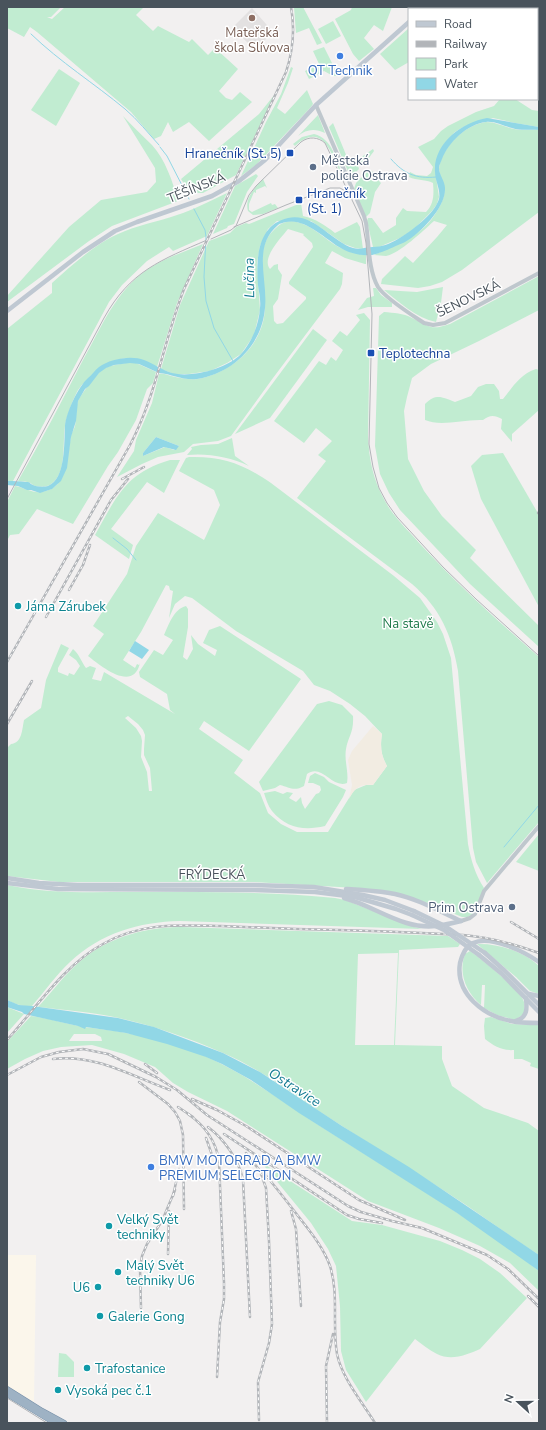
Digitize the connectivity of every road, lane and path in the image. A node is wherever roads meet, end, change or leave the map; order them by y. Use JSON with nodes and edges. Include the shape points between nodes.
{"nodes":[{"id":1,"x":408,"y":23,"type":"edge"},
{"id":2,"x":316,"y":105,"type":"junction"},
{"id":3,"x":539,"y":273,"type":"edge"},
{"id":4,"x":7,"y":311,"type":"edge"},
{"id":5,"x":539,"y":826,"type":"edge"},
{"id":6,"x":7,"y":878,"type":"edge"},
{"id":7,"x":7,"y":883,"type":"edge"},
{"id":8,"x":314,"y":890,"type":"junction"},
{"id":9,"x":413,"y":913,"type":"junction"},
{"id":10,"x":461,"y":921,"type":"junction"},
{"id":11,"x":539,"y":962,"type":"edge"},
{"id":12,"x":527,"y":996,"type":"junction"},
{"id":13,"x":539,"y":996,"type":"edge"},
{"id":14,"x":539,"y":1005,"type":"edge"},
{"id":15,"x":539,"y":1012,"type":"edge"},
{"id":16,"x":512,"y":1022,"type":"junction"},
{"id":17,"x":539,"y":1023,"type":"edge"},
{"id":18,"x":7,"y":1389,"type":"edge"},
{"id":19,"x":7,"y":1394,"type":"edge"},
{"id":20,"x":55,"y":1423,"type":"edge"},
{"id":21,"x":64,"y":1423,"type":"edge"}],
"edges":[{"from":1,"to":2,"type":"main road","name":"TĚŠÍNSKÁ"},
{"from":2,"to":3,"type":"street","name":"ŠENOVSKÁ","via":[[364,216],[376,283],[386,296],[424,323],[438,325],[457,318]]},
{"from":2,"to":4,"type":"main road","name":"TĚŠÍNSKÁ","via":[[265,160],[240,181],[212,196],[115,231],[82,252]]},
{"from":5,"to":10,"type":"street","via":[[484,891],[475,914]]},
{"from":6,"to":8,"type":"main road","name":"FRÝDECKÁ","via":[[77,885],[254,885]]},
{"from":7,"to":8,"type":"main road","name":"FRÝDECKÁ","via":[[58,889]]},
{"from":8,"to":9,"type":"main road","name":"FRÝDECKÁ","via":[[355,897]]},
{"from":8,"to":10,"type":"main road","via":[[361,890],[395,894],[425,904]]},
{"from":8,"to":10,"type":"main road","via":[[346,899],[407,923],[432,926]]},
{"from":9,"to":12,"type":"main road","bridge":true,"via":[[444,930],[480,955]]},
{"from":9,"to":12,"type":"main road","bridge":true,"via":[[445,926],[485,953],[505,970]]},
{"from":11,"to":16,"type":"main road","via":[[515,949],[479,941],[468,947],[462,955],[461,977],[469,996],[485,1011]]},
{"from":12,"to":13,"type":"main road"},
{"from":12,"to":14,"type":"main road"},
{"from":12,"to":15,"type":"main road"},
{"from":12,"to":16,"type":"main road","via":[[526,1014]]},
{"from":16,"to":17,"type":"main road"},
{"from":18,"to":21,"type":"highway"},
{"from":19,"to":20,"type":"highway"}]}
